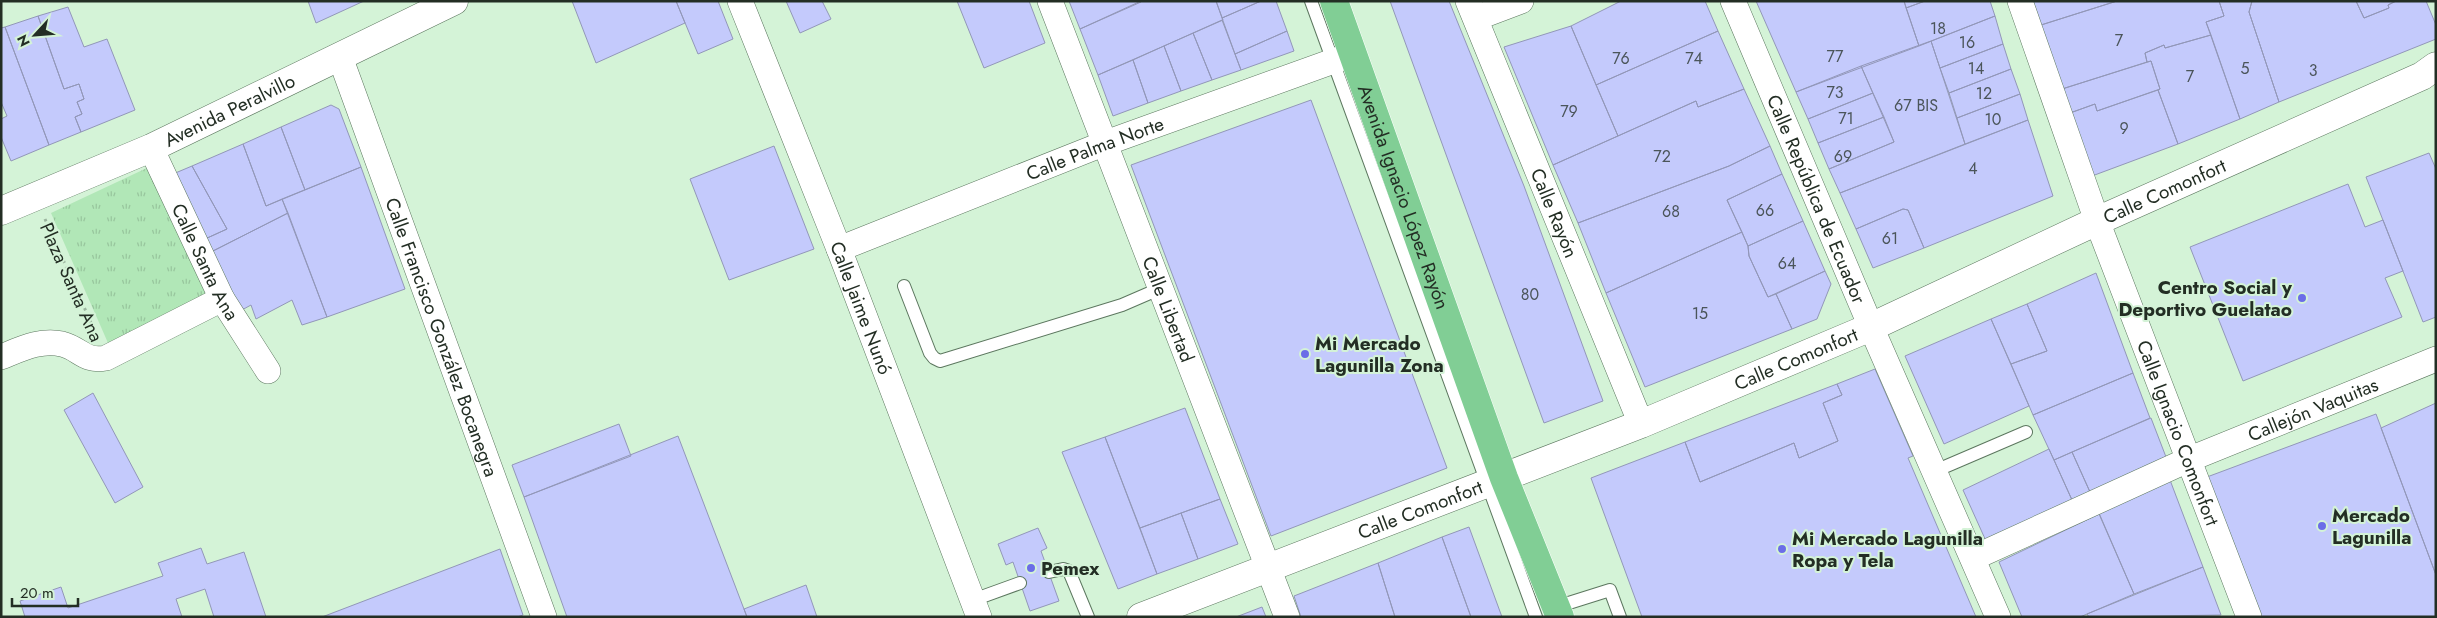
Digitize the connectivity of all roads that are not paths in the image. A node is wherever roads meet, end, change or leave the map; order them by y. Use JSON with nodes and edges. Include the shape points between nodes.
{"nodes":[{"id":1,"x":454,"y":1,"type":"edge"},
{"id":2,"x":740,"y":1,"type":"edge"},
{"id":3,"x":1050,"y":1,"type":"edge"},
{"id":4,"x":1312,"y":1,"type":"edge"},
{"id":5,"x":1334,"y":1,"type":"edge"},
{"id":6,"x":1520,"y":1,"type":"edge"},
{"id":7,"x":1733,"y":1,"type":"edge"},
{"id":8,"x":2020,"y":1,"type":"edge"},
{"id":9,"x":1472,"y":10,"type":"edge"},
{"id":10,"x":340,"y":57,"type":"junction"},
{"id":11,"x":1343,"y":58,"type":"junction"},
{"id":12,"x":2436,"y":66,"type":"edge"},
{"id":13,"x":1103,"y":144,"type":"junction"},
{"id":14,"x":151,"y":148,"type":"junction"},
{"id":15,"x":1,"y":211,"type":"edge"},
{"id":16,"x":2097,"y":221,"type":"junction"},
{"id":17,"x":839,"y":249,"type":"junction"},
{"id":18,"x":904,"y":286,"type":"dead end"},
{"id":19,"x":1160,"y":289,"type":"junction"},
{"id":20,"x":222,"y":299,"type":"junction"},
{"id":21,"x":1871,"y":327,"type":"junction"},
{"id":22,"x":1,"y":357,"type":"edge"},
{"id":23,"x":2436,"y":358,"type":"edge"},
{"id":24,"x":268,"y":372,"type":"dead end"},
{"id":25,"x":1641,"y":424,"type":"junction"},
{"id":26,"x":2026,"y":432,"type":"dead end"},
{"id":27,"x":2190,"y":459,"type":"junction"},
{"id":28,"x":1936,"y":471,"type":"junction"},
{"id":29,"x":1495,"y":482,"type":"junction"},
{"id":30,"x":1973,"y":558,"type":"junction"},
{"id":31,"x":1268,"y":569,"type":"junction"},
{"id":32,"x":1049,"y":572,"type":"dead end"},
{"id":33,"x":1020,"y":582,"type":"dead end"},
{"id":34,"x":976,"y":609,"type":"edge"},
{"id":35,"x":1551,"y":614,"type":"edge"},
{"id":36,"x":544,"y":617,"type":"edge"},
{"id":37,"x":1088,"y":617,"type":"edge"},
{"id":38,"x":1140,"y":617,"type":"edge"},
{"id":39,"x":1287,"y":617,"type":"edge"},
{"id":40,"x":1620,"y":617,"type":"edge"},
{"id":41,"x":1998,"y":617,"type":"edge"},
{"id":42,"x":2249,"y":617,"type":"edge"}],
"edges":[{"from":1,"to":10,"type":"street","name":"Avenida Peralvillo"},
{"from":2,"to":17,"type":"street","name":"Calle Jaime Nunó"},
{"from":3,"to":13,"type":"street","name":"Calle Libertad"},
{"from":4,"to":11,"type":"lane"},
{"from":5,"to":11,"type":"main road","name":"Avenida Ignacio López Rayón"},
{"from":6,"to":9,"type":"street"},
{"from":7,"to":21,"type":"street","name":"Calle República de Ecuador"},
{"from":8,"to":16,"type":"street","name":"Calle Ignacio Comonfort"},
{"from":9,"to":25,"type":"street","name":"Calle Rayón"},
{"from":10,"to":14,"type":"street","name":"Avenida Peralvillo"},
{"from":10,"to":36,"type":"street","name":"Calle Francisco González Bocanegra"},
{"from":11,"to":13,"type":"street","name":"Calle Palma Norte"},
{"from":11,"to":29,"type":"main road","name":"Avenida Ignacio López Rayón"},
{"from":12,"to":16,"type":"street","name":"Calle Comonfort","via":[[2422,76]]},
{"from":13,"to":17,"type":"street","name":"Calle Palma Norte"},
{"from":13,"to":19,"type":"street","name":"Calle Libertad"},
{"from":14,"to":15,"type":"street","name":"Avenida Peralvillo"},
{"from":14,"to":20,"type":"street","name":"Calle Santa Ana"},
{"from":16,"to":21,"type":"street","name":"Calle Comonfort"},
{"from":16,"to":27,"type":"street","name":"Calle Ignacio Comonfort"},
{"from":17,"to":34,"type":"street","name":"Calle Jaime Nunó"},
{"from":18,"to":19,"type":"lane","via":[[930,353],[940,361],[1122,305]]},
{"from":19,"to":31,"type":"street","name":"Calle Libertad"},
{"from":20,"to":22,"type":"street","name":"Plaza Santa Ana","via":[[106,358],[87,358],[68,347],[52,343],[39,343]]},
{"from":20,"to":24,"type":"street","name":"Calle Santa Ana"},
{"from":21,"to":25,"type":"street","name":"Calle Comonfort"},
{"from":21,"to":28,"type":"street","name":"Calle República de Ecuador"},
{"from":23,"to":27,"type":"street","name":"Callejón Vaquitas"},
{"from":25,"to":29,"type":"street","name":"Calle Comonfort"},
{"from":26,"to":28,"type":"lane"},
{"from":27,"to":30,"type":"street","name":"Callejón Vaquitas"},
{"from":27,"to":42,"type":"street","name":"Calle Ignacio Comonfort"},
{"from":28,"to":30,"type":"street","name":"Calle República de Ecuador"},
{"from":29,"to":31,"type":"street","name":"Calle Comonfort"},
{"from":29,"to":35,"type":"main road","name":"Avenida Ignacio López Rayón"},
{"from":30,"to":41,"type":"street","name":"Calle República de Ecuador"},
{"from":31,"to":38,"type":"street","name":"Calle Comonfort"},
{"from":31,"to":39,"type":"street","name":"Calle Libertad"},
{"from":32,"to":37,"type":"lane","via":[[1069,571]]},
{"from":33,"to":34,"type":"lane"},
{"from":35,"to":40,"type":"lane","via":[[1610,590]]}]}
